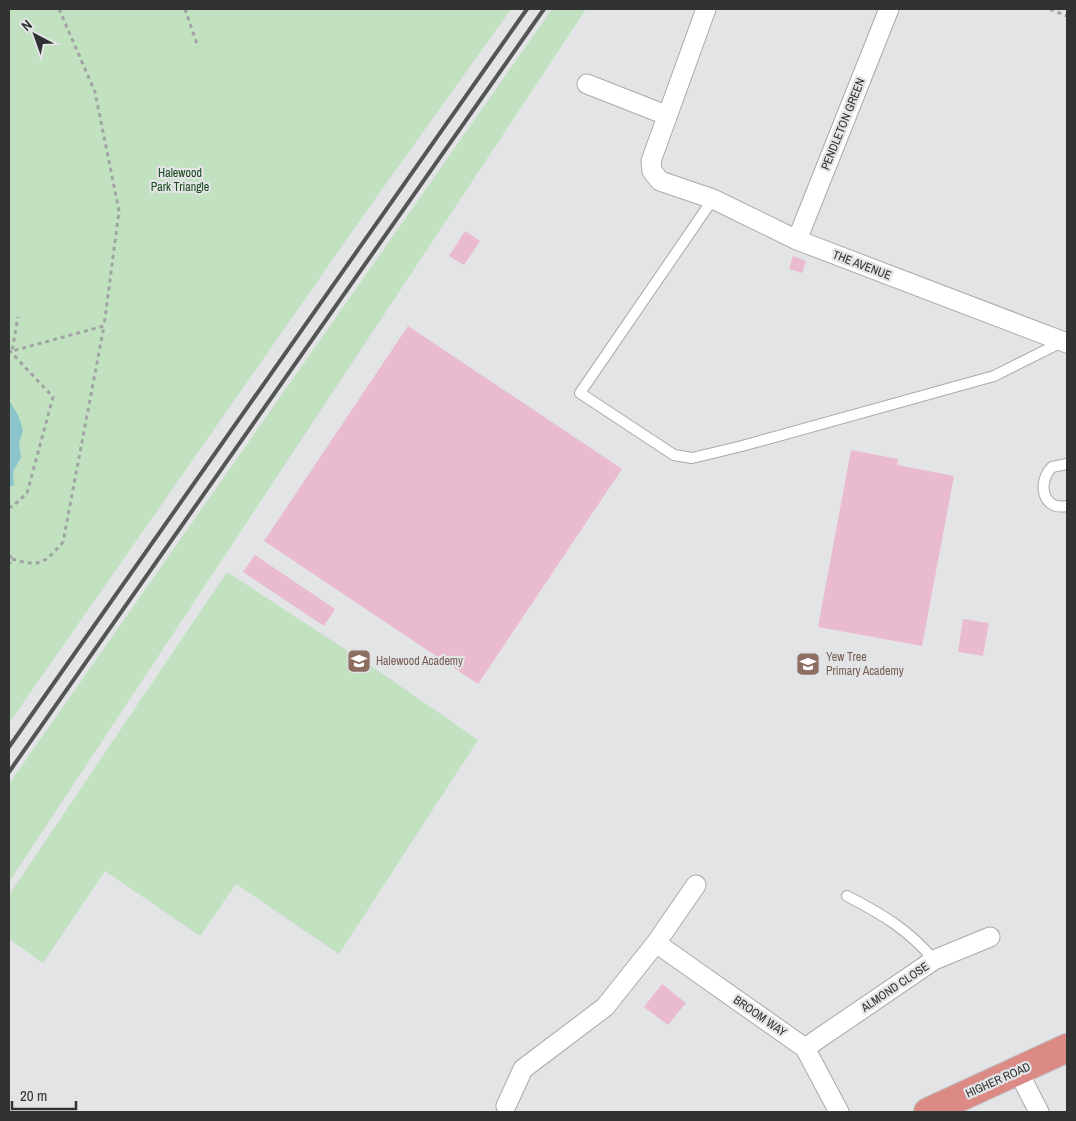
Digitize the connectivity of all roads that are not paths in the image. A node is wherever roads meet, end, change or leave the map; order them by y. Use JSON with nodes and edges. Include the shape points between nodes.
{"nodes":[{"id":1,"x":706,"y":9,"type":"edge"},
{"id":2,"x":889,"y":9,"type":"edge"},
{"id":3,"x":586,"y":84,"type":"dead end"},
{"id":4,"x":666,"y":115,"type":"junction"},
{"id":5,"x":713,"y":199,"type":"junction"},
{"id":6,"x":797,"y":240,"type":"junction"},
{"id":7,"x":1065,"y":342,"type":"edge"},
{"id":8,"x":1067,"y":464,"type":"edge"},
{"id":9,"x":1067,"y":506,"type":"edge"},
{"id":10,"x":696,"y":885,"type":"dead end"},
{"id":11,"x":847,"y":896,"type":"dead end"},
{"id":12,"x":990,"y":937,"type":"dead end"},
{"id":13,"x":656,"y":943,"type":"junction"},
{"id":14,"x":934,"y":960,"type":"junction"},
{"id":15,"x":805,"y":1048,"type":"junction"},
{"id":16,"x":1067,"y":1048,"type":"edge"},
{"id":17,"x":1018,"y":1071,"type":"junction"},
{"id":18,"x":506,"y":1106,"type":"dead end"},
{"id":19,"x":839,"y":1112,"type":"edge"},
{"id":20,"x":928,"y":1112,"type":"edge"},
{"id":21,"x":1040,"y":1112,"type":"edge"}],
"edges":[{"from":1,"to":4,"type":"street"},
{"from":2,"to":6,"type":"street","name":"PENDLETON GREEN"},
{"from":3,"to":4,"type":"street"},
{"from":4,"to":5,"type":"street","name":"THE AVENUE","via":[[651,161],[652,171],[660,181]]},
{"from":5,"to":6,"type":"street","name":"THE AVENUE"},
{"from":5,"to":7,"type":"lane","via":[[580,393],[674,455],[692,458],[734,448],[994,376]]},
{"from":6,"to":7,"type":"street","name":"THE AVENUE"},
{"from":8,"to":9,"type":"lane","via":[[1052,467],[1043,479],[1042,487],[1048,500]]},
{"from":10,"to":13,"type":"street"},
{"from":11,"to":14,"type":"lane","via":[[910,933]]},
{"from":12,"to":14,"type":"street","name":"ALMOND CLOSE"},
{"from":13,"to":15,"type":"street","name":"BROOM WAY"},
{"from":13,"to":18,"type":"street","via":[[605,1007],[523,1069]]},
{"from":14,"to":15,"type":"street","name":"ALMOND CLOSE"},
{"from":15,"to":19,"type":"street","name":"BROOM WAY"},
{"from":16,"to":17,"type":"highway","name":"HIGHER ROAD"},
{"from":17,"to":20,"type":"highway","name":"HIGHER ROAD"},
{"from":17,"to":21,"type":"street"}]}
